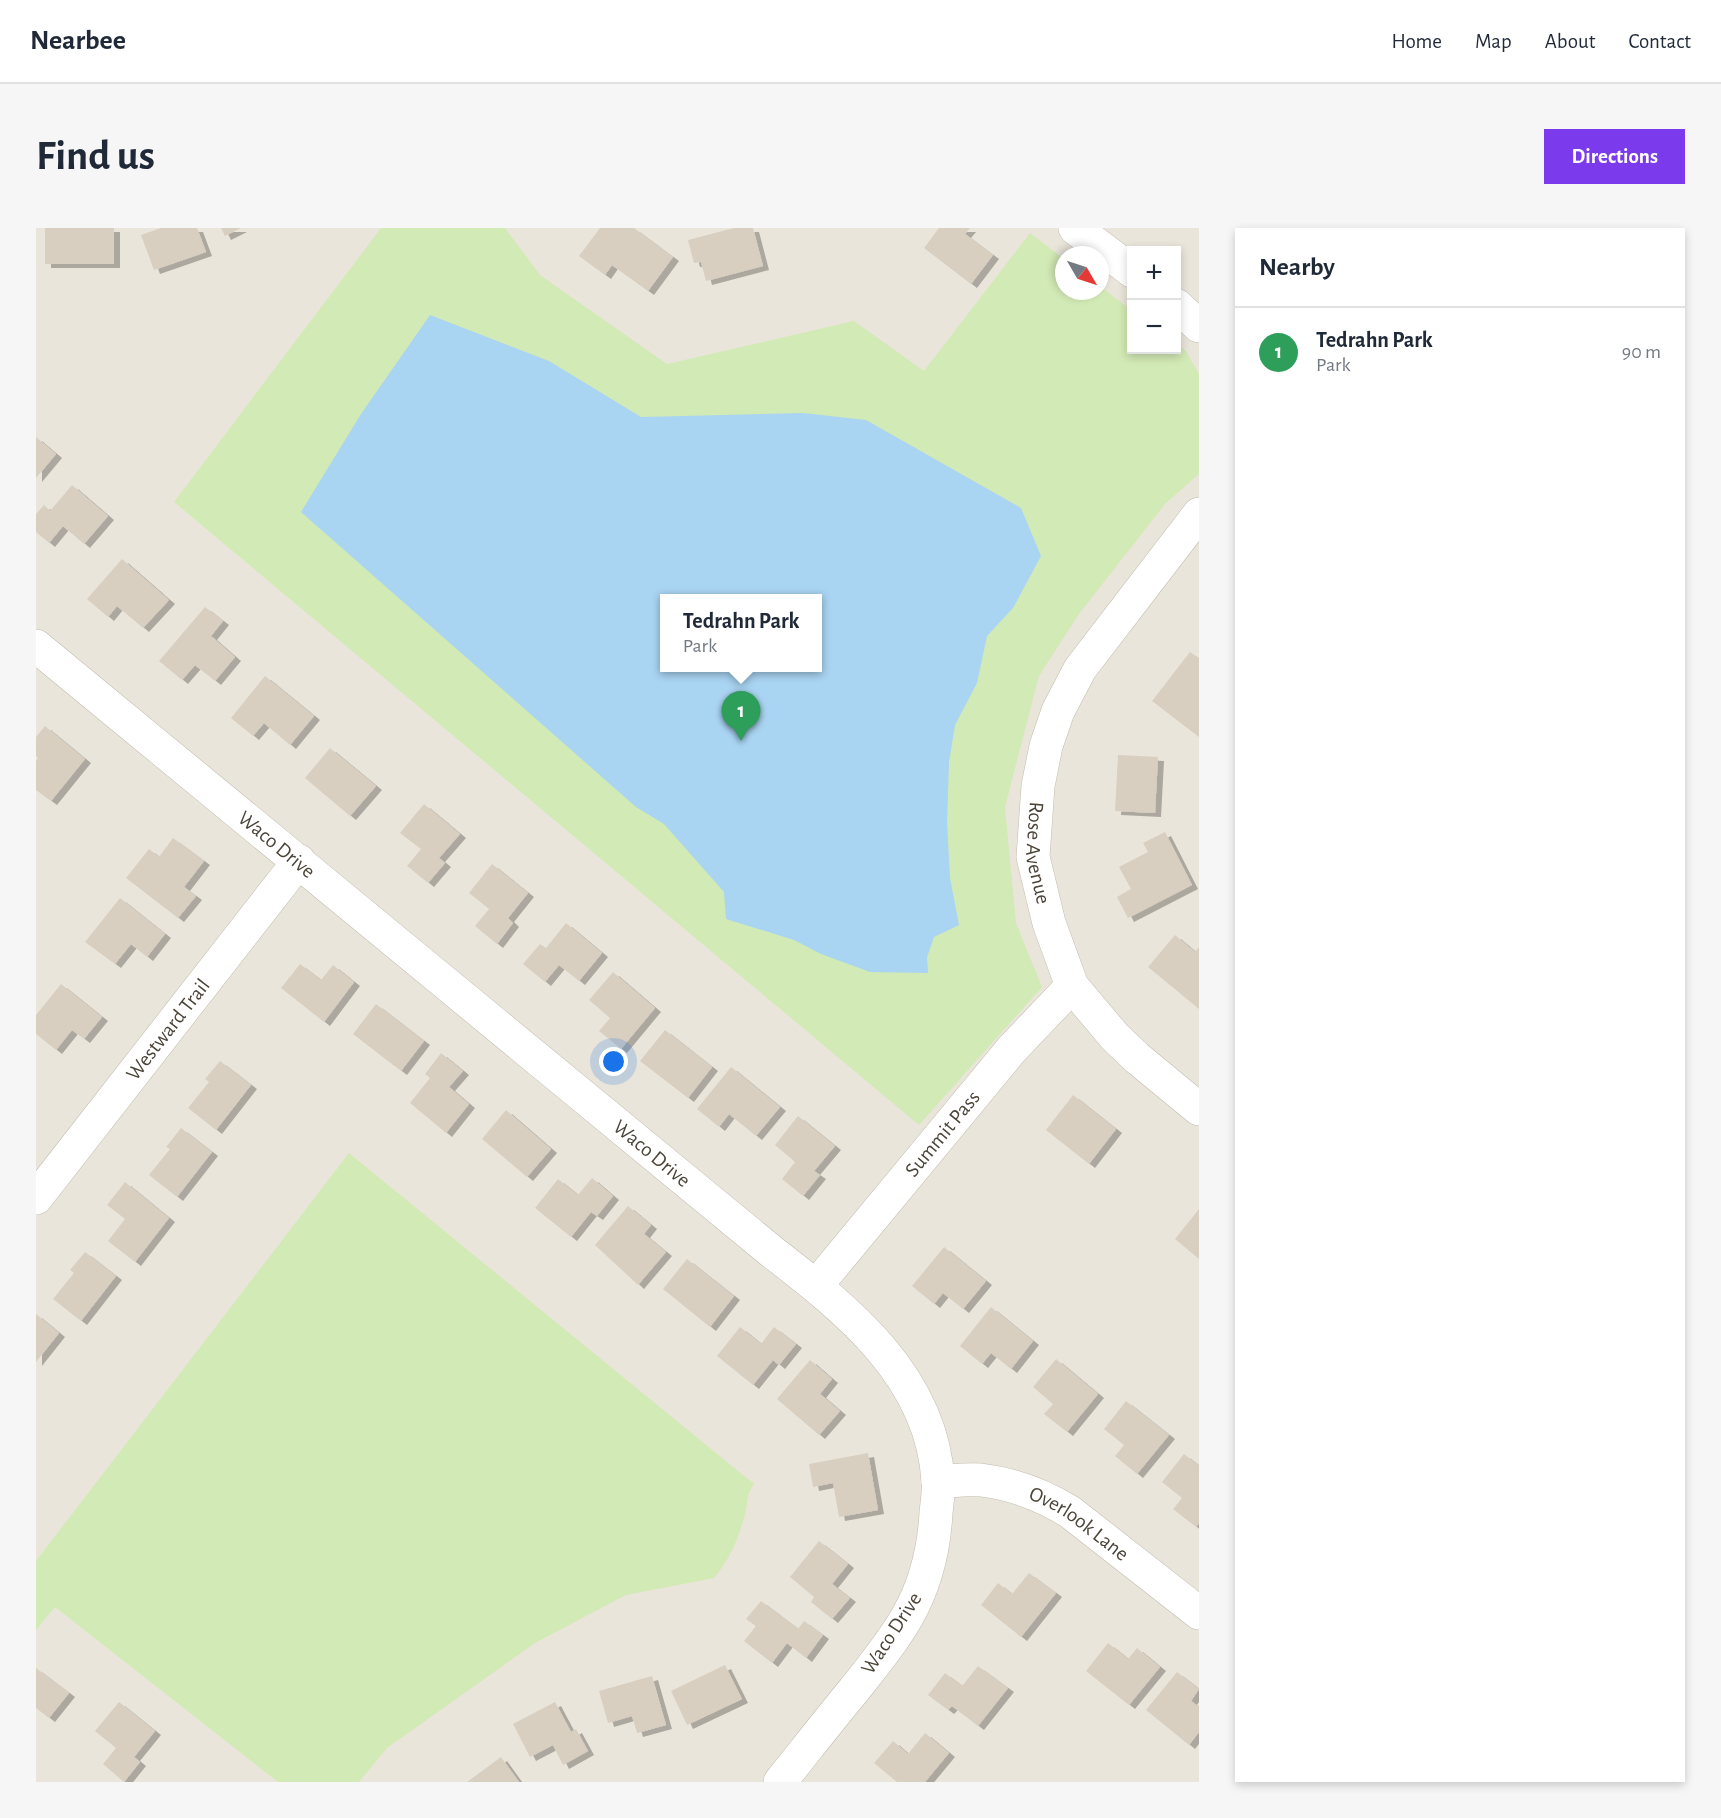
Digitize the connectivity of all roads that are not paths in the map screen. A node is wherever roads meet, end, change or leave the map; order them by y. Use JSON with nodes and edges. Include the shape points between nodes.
{"nodes":[{"id":1,"x":1075,"y":228,"type":"edge"},
{"id":2,"x":1127,"y":268,"type":"edge"},
{"id":3,"x":1181,"y":310,"type":"edge"},
{"id":4,"x":1199,"y":326,"type":"edge"},
{"id":5,"x":1199,"y":514,"type":"edge"},
{"id":6,"x":36,"y":645,"type":"edge"},
{"id":7,"x":299,"y":861,"type":"junction"},
{"id":8,"x":1072,"y":986,"type":"junction"},
{"id":9,"x":1199,"y":1109,"type":"edge"},
{"id":10,"x":36,"y":1198,"type":"edge"},
{"id":11,"x":816,"y":1286,"type":"junction"},
{"id":12,"x":938,"y":1482,"type":"junction"},
{"id":13,"x":1199,"y":1613,"type":"edge"},
{"id":14,"x":780,"y":1782,"type":"edge"}],
"edges":[{"from":1,"to":2,"type":"street"},
{"from":3,"to":4,"type":"street"},
{"from":5,"to":8,"type":"street","name":"Rose Avenue","via":[[1080,669],[1058,711],[1046,746],[1038,786],[1033,857],[1049,923]]},
{"from":6,"to":7,"type":"street","name":"Waco Drive"},
{"from":7,"to":10,"type":"street","name":"Westward Trail"},
{"from":7,"to":11,"type":"street","name":"Waco Drive"},
{"from":8,"to":9,"type":"street","name":"Rose Avenue","via":[[1115,1037]]},
{"from":8,"to":11,"type":"street","name":"Summit Pass","via":[[1012,1049]]},
{"from":11,"to":12,"type":"street","name":"Waco Drive","via":[[878,1343],[900,1371],[920,1408],[933,1446]]},
{"from":12,"to":13,"type":"street","name":"Overlook Lane","via":[[980,1480],[1051,1500]]},
{"from":12,"to":14,"type":"street","name":"Waco Drive","via":[[930,1562],[908,1616]]}]}
